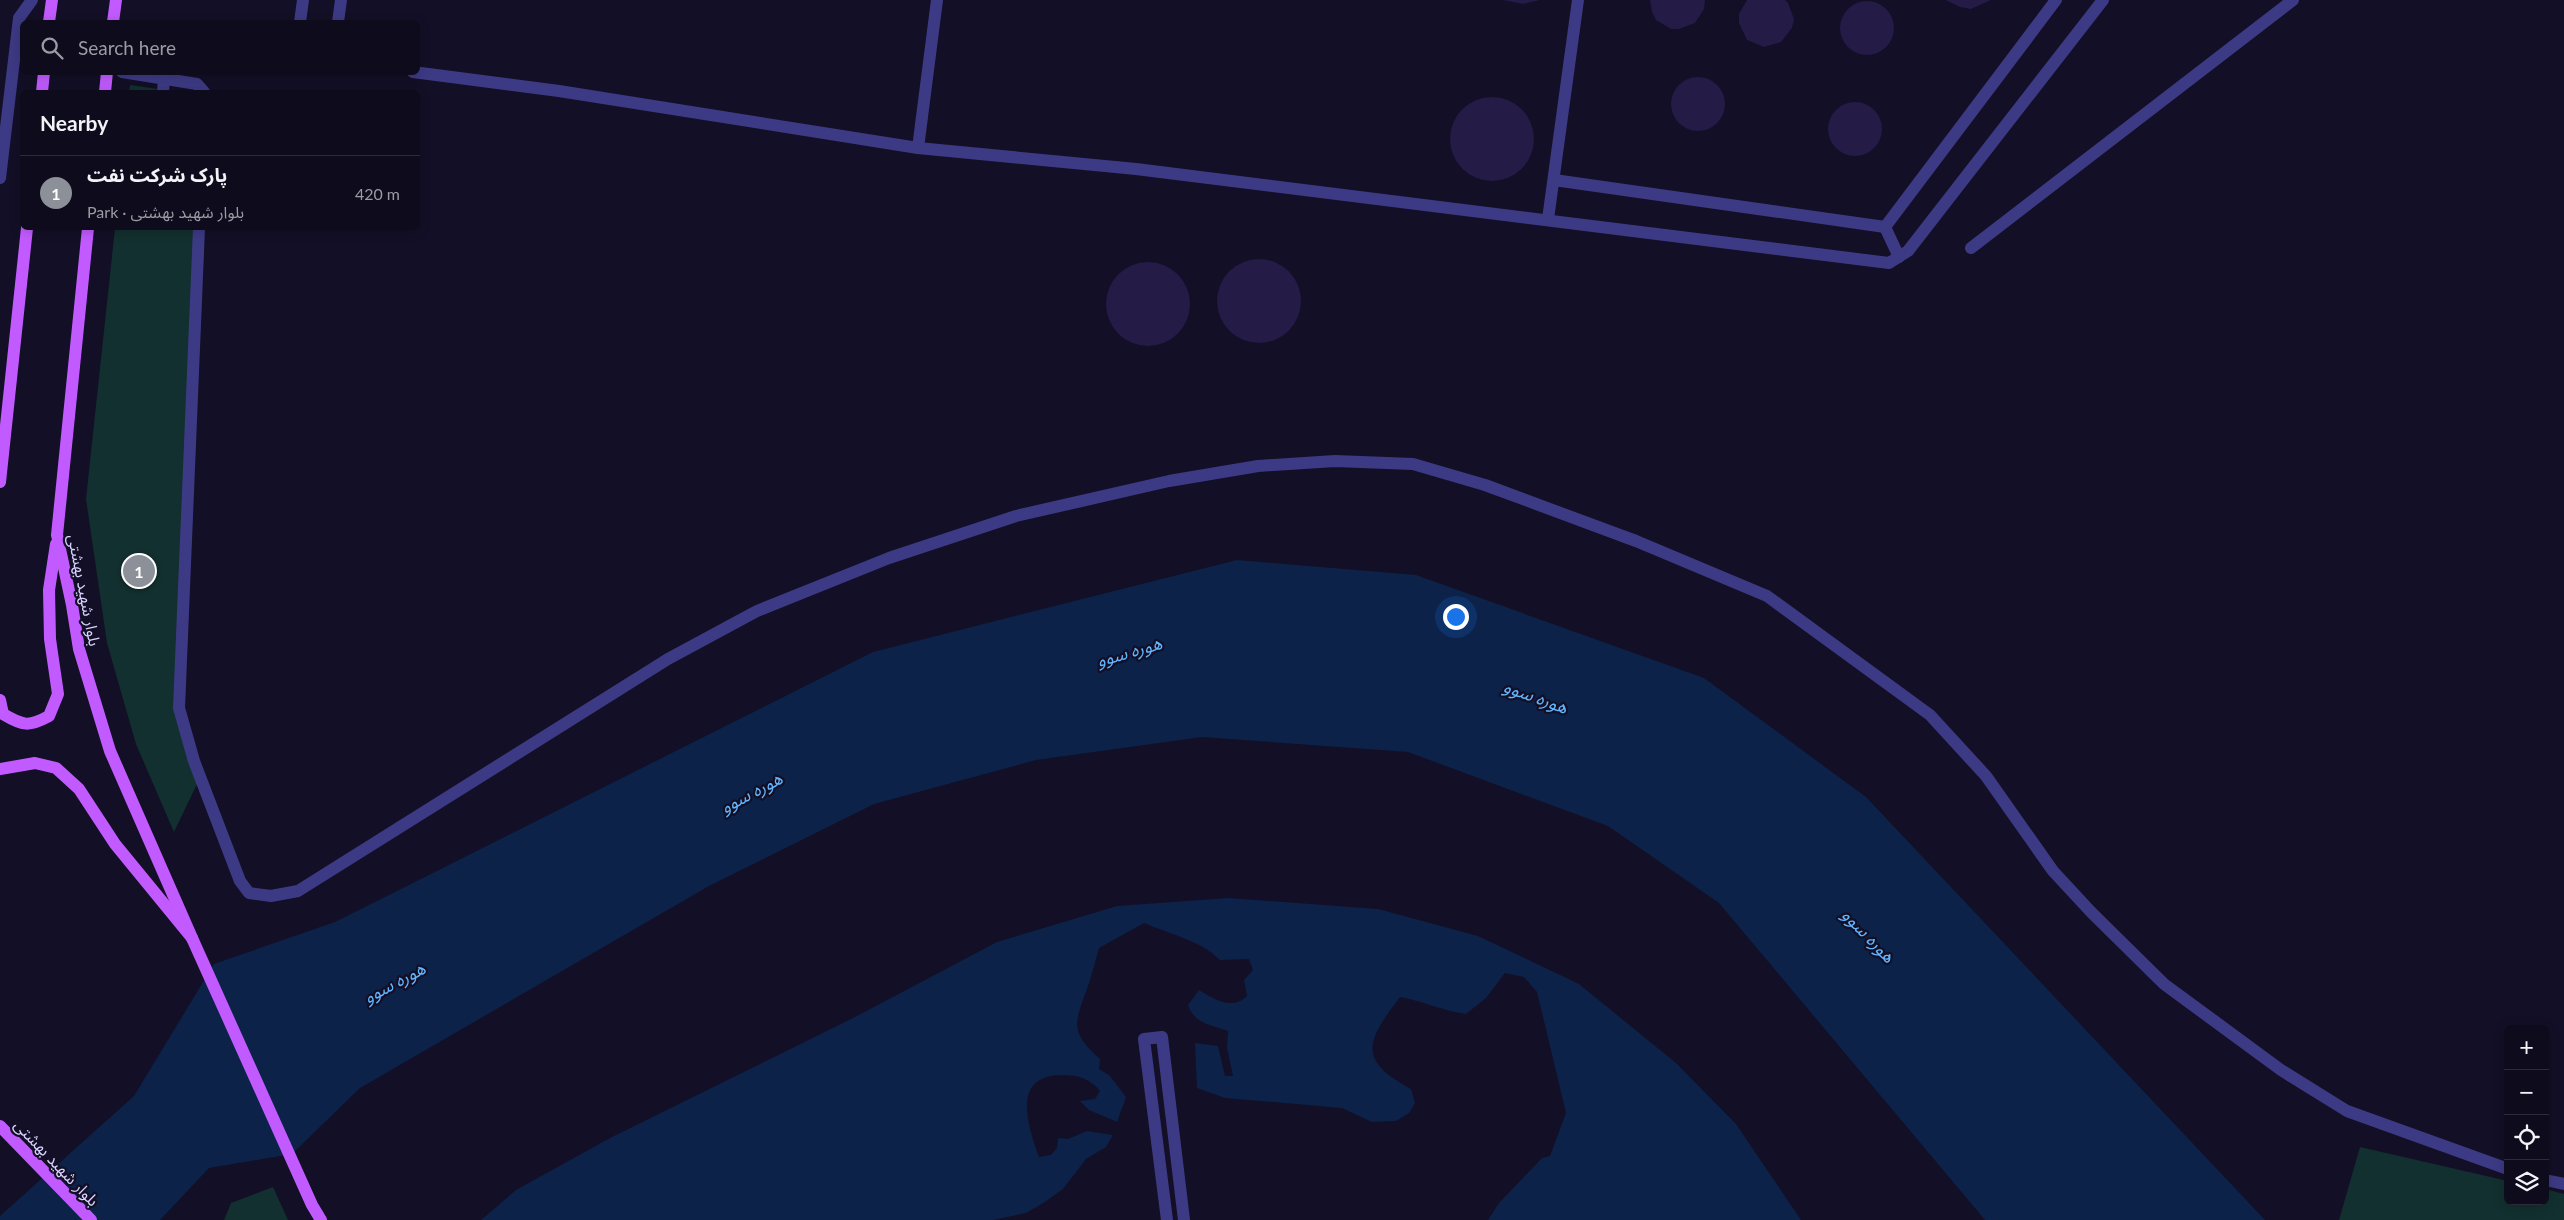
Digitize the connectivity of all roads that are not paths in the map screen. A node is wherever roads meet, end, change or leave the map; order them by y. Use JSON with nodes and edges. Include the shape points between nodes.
{"nodes":[{"id":1,"x":32,"y":0,"type":"edge"},
{"id":2,"x":52,"y":0,"type":"edge"},
{"id":3,"x":116,"y":0,"type":"edge"},
{"id":4,"x":302,"y":0,"type":"edge"},
{"id":5,"x":341,"y":0,"type":"edge"},
{"id":6,"x":937,"y":0,"type":"edge"},
{"id":7,"x":1578,"y":0,"type":"edge"},
{"id":8,"x":2056,"y":0,"type":"edge"},
{"id":9,"x":2103,"y":0,"type":"edge"},
{"id":10,"x":2293,"y":0,"type":"edge"},
{"id":11,"x":49,"y":20,"type":"edge"},
{"id":12,"x":114,"y":20,"type":"edge"},
{"id":13,"x":300,"y":20,"type":"edge"},
{"id":14,"x":338,"y":20,"type":"edge"},
{"id":15,"x":420,"y":73,"type":"edge"},
{"id":16,"x":44,"y":75,"type":"edge"},
{"id":17,"x":107,"y":75,"type":"edge"},
{"id":18,"x":140,"y":75,"type":"edge"},
{"id":19,"x":164,"y":79,"type":"junction"},
{"id":20,"x":42,"y":90,"type":"edge"},
{"id":21,"x":105,"y":90,"type":"edge"},
{"id":22,"x":163,"y":90,"type":"edge"},
{"id":23,"x":202,"y":90,"type":"edge"},
{"id":24,"x":918,"y":148,"type":"junction"},
{"id":25,"x":0,"y":178,"type":"edge"},
{"id":26,"x":1554,"y":180,"type":"junction"},
{"id":27,"x":1548,"y":219,"type":"junction"},
{"id":28,"x":1885,"y":227,"type":"junction"},
{"id":29,"x":27,"y":230,"type":"edge"},
{"id":30,"x":88,"y":230,"type":"edge"},
{"id":31,"x":199,"y":230,"type":"edge"},
{"id":32,"x":1971,"y":248,"type":"dead end"},
{"id":33,"x":1899,"y":257,"type":"junction"},
{"id":34,"x":0,"y":482,"type":"edge"},
{"id":35,"x":57,"y":535,"type":"junction"},
{"id":36,"x":0,"y":700,"type":"edge"},
{"id":37,"x":0,"y":769,"type":"edge"},
{"id":38,"x":192,"y":938,"type":"junction"},
{"id":39,"x":0,"y":1126,"type":"edge"},
{"id":40,"x":2504,"y":1168,"type":"edge"},
{"id":41,"x":2549,"y":1181,"type":"edge"},
{"id":42,"x":2564,"y":1184,"type":"edge"},
{"id":43,"x":312,"y":1205,"type":"junction"},
{"id":44,"x":91,"y":1220,"type":"edge"},
{"id":45,"x":316,"y":1220,"type":"edge"},
{"id":46,"x":321,"y":1220,"type":"edge"},
{"id":47,"x":1167,"y":1220,"type":"edge"},
{"id":48,"x":1184,"y":1220,"type":"edge"}],
"edges":[{"from":1,"to":25,"type":"street","via":[[19,18]]},
{"from":2,"to":11,"type":"main road"},
{"from":3,"to":12,"type":"main road"},
{"from":4,"to":13,"type":"street"},
{"from":5,"to":14,"type":"street"},
{"from":6,"to":24,"type":"street"},
{"from":7,"to":26,"type":"street"},
{"from":8,"to":28,"type":"street"},
{"from":9,"to":33,"type":"street","via":[[1908,251]]},
{"from":10,"to":32,"type":"street"},
{"from":15,"to":24,"type":"street"},
{"from":16,"to":20,"type":"main road"},
{"from":17,"to":21,"type":"main road"},
{"from":18,"to":19,"type":"street"},
{"from":19,"to":22,"type":"street"},
{"from":19,"to":23,"type":"street","via":[[197,84]]},
{"from":24,"to":27,"type":"street","via":[[1136,169]]},
{"from":26,"to":27,"type":"street"},
{"from":26,"to":28,"type":"street"},
{"from":27,"to":33,"type":"street","via":[[1888,263]]},
{"from":28,"to":33,"type":"street"},
{"from":29,"to":34,"type":"main road"},
{"from":30,"to":35,"type":"main road","name":"بلوار شهید بهشتی"},
{"from":31,"to":40,"type":"street","via":[[179,708],[198,770],[240,882],[249,892],[271,896],[298,891],[668,659],[757,611],[889,558],[1016,516],[1169,481],[1258,466],[1335,461],[1412,464],[1485,485],[1767,596],[1930,714],[1986,776],[2053,870],[2164,984],[2281,1070],[2347,1111]]},
{"from":35,"to":36,"type":"main road","via":[[49,590],[50,639],[58,694],[49,716],[32,725],[16,722],[3,714]]},
{"from":35,"to":38,"type":"main road","name":"بلوار شهید بهشتی","via":[[79,649],[110,751]]},
{"from":37,"to":38,"type":"main road","via":[[34,763],[56,768],[79,789],[115,844]]},
{"from":38,"to":43,"type":"main road"},
{"from":39,"to":44,"type":"main road","name":"بلوار شهید بهشتی"},
{"from":41,"to":42,"type":"street"},
{"from":43,"to":45,"type":"main road"},
{"from":43,"to":46,"type":"main road"},
{"from":47,"to":48,"type":"street","via":[[1144,1039],[1162,1037]]}]}
